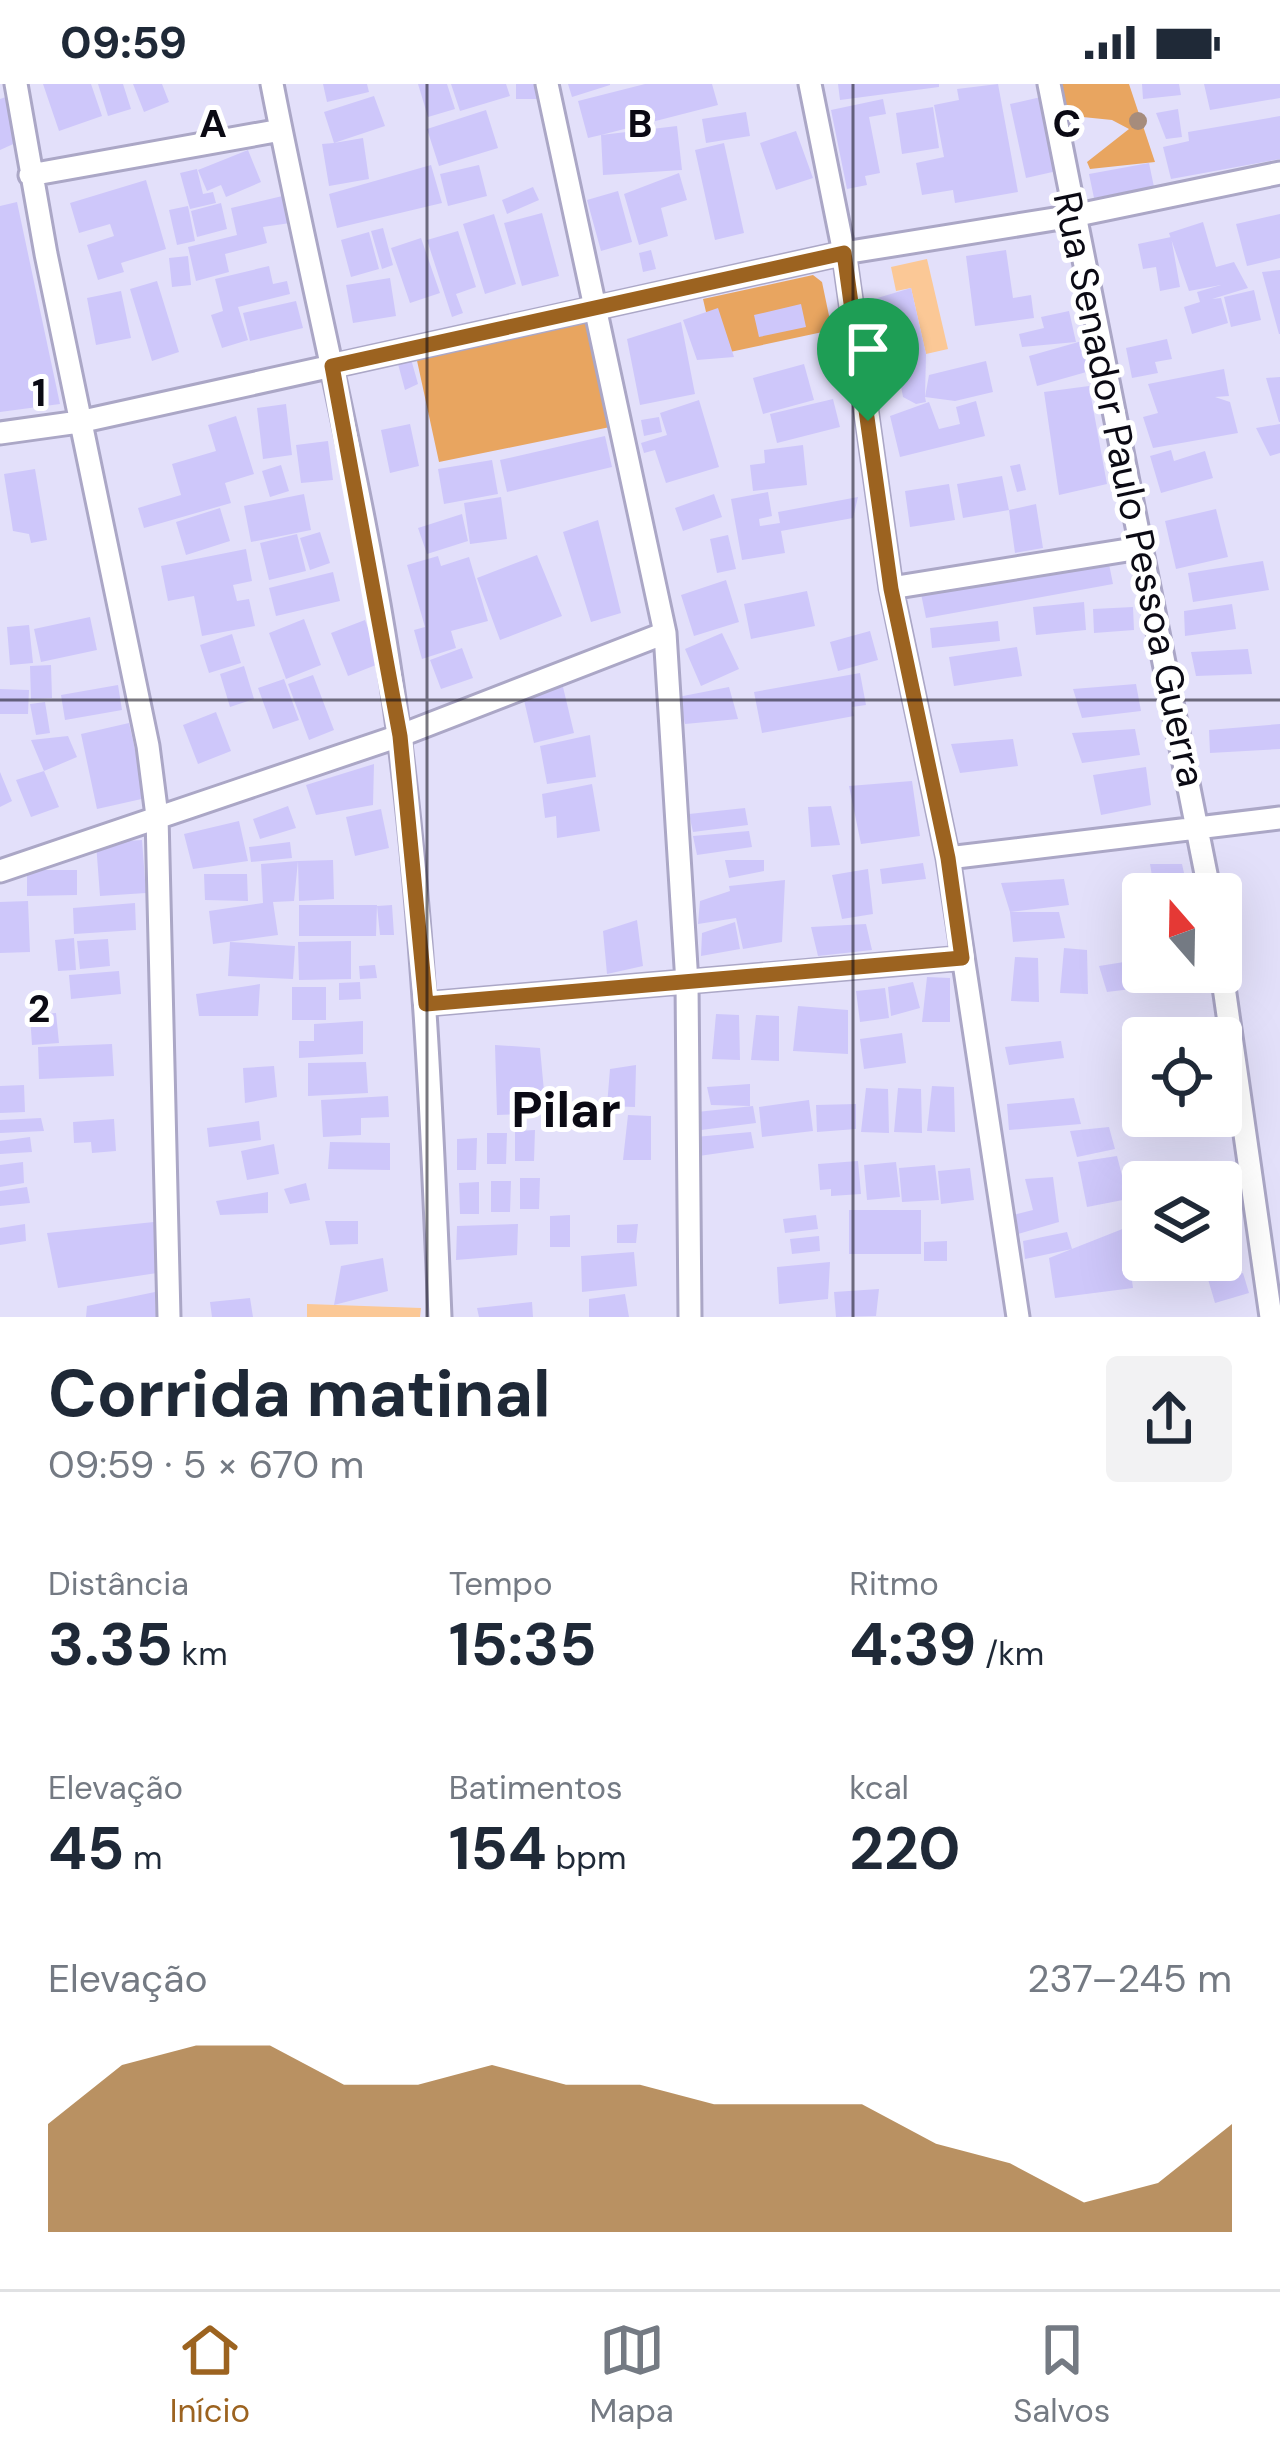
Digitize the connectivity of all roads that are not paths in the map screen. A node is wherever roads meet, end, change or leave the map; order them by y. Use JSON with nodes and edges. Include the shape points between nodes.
{"nodes":[{"id":1,"x":16,"y":84,"type":"edge"},
{"id":2,"x":272,"y":84,"type":"edge"},
{"id":3,"x":547,"y":84,"type":"edge"},
{"id":4,"x":810,"y":84,"type":"edge"},
{"id":5,"x":1049,"y":84,"type":"edge"},
{"id":6,"x":281,"y":130,"type":"junction"},
{"id":7,"x":1280,"y":173,"type":"edge"},
{"id":8,"x":30,"y":175,"type":"junction"},
{"id":9,"x":1073,"y":216,"type":"junction"},
{"id":10,"x":844,"y":253,"type":"junction"},
{"id":11,"x":593,"y":307,"type":"junction"},
{"id":12,"x":332,"y":366,"type":"junction"},
{"id":13,"x":79,"y":422,"type":"junction"},
{"id":14,"x":0,"y":433,"type":"edge"},
{"id":15,"x":1139,"y":548,"type":"junction"},
{"id":16,"x":891,"y":589,"type":"junction"},
{"id":17,"x":665,"y":633,"type":"junction"},
{"id":18,"x":400,"y":736,"type":"junction"},
{"id":19,"x":157,"y":816,"type":"junction"},
{"id":20,"x":1280,"y":818,"type":"edge"},
{"id":21,"x":1201,"y":829,"type":"junction"},
{"id":22,"x":948,"y":858,"type":"junction"},
{"id":23,"x":0,"y":871,"type":"edge"},
{"id":24,"x":1207,"y":873,"type":"edge"},
{"id":25,"x":962,"y":958,"type":"junction"},
{"id":26,"x":687,"y":983,"type":"junction"},
{"id":27,"x":1225,"y":993,"type":"edge"},
{"id":28,"x":426,"y":1004,"type":"junction"},
{"id":29,"x":170,"y":1317,"type":"edge"},
{"id":30,"x":440,"y":1317,"type":"edge"},
{"id":31,"x":690,"y":1317,"type":"edge"},
{"id":32,"x":1018,"y":1317,"type":"edge"},
{"id":33,"x":1271,"y":1317,"type":"edge"}],
"edges":[{"from":1,"to":8,"type":"street"},
{"from":2,"to":6,"type":"street"},
{"from":3,"to":11,"type":"street"},
{"from":4,"to":10,"type":"street"},
{"from":5,"to":9,"type":"street","name":"Rua Senador Paulo Pessoa Guerra"},
{"from":6,"to":8,"type":"street"},
{"from":6,"to":12,"type":"street"},
{"from":7,"to":9,"type":"street"},
{"from":8,"to":13,"type":"street"},
{"from":9,"to":10,"type":"street"},
{"from":9,"to":15,"type":"street","name":"Rua Senador Paulo Pessoa Guerra"},
{"from":10,"to":11,"type":"street"},
{"from":10,"to":16,"type":"street"},
{"from":11,"to":12,"type":"street"},
{"from":11,"to":17,"type":"street"},
{"from":12,"to":13,"type":"street"},
{"from":12,"to":18,"type":"street"},
{"from":13,"to":14,"type":"street"},
{"from":13,"to":19,"type":"street"},
{"from":15,"to":16,"type":"street"},
{"from":15,"to":21,"type":"street","name":"Rua Senador Paulo Pessoa Guerra"},
{"from":16,"to":22,"type":"street"},
{"from":17,"to":18,"type":"street"},
{"from":17,"to":26,"type":"street"},
{"from":18,"to":19,"type":"street"},
{"from":18,"to":28,"type":"street"},
{"from":19,"to":23,"type":"street"},
{"from":19,"to":29,"type":"street"},
{"from":20,"to":21,"type":"street"},
{"from":21,"to":22,"type":"street"},
{"from":21,"to":24,"type":"street","name":"Rua Senador Paulo Pessoa Guerra"},
{"from":22,"to":25,"type":"street"},
{"from":25,"to":26,"type":"street"},
{"from":25,"to":32,"type":"street"},
{"from":26,"to":28,"type":"street"},
{"from":26,"to":31,"type":"street"},
{"from":27,"to":33,"type":"street"},
{"from":28,"to":30,"type":"street"}]}
